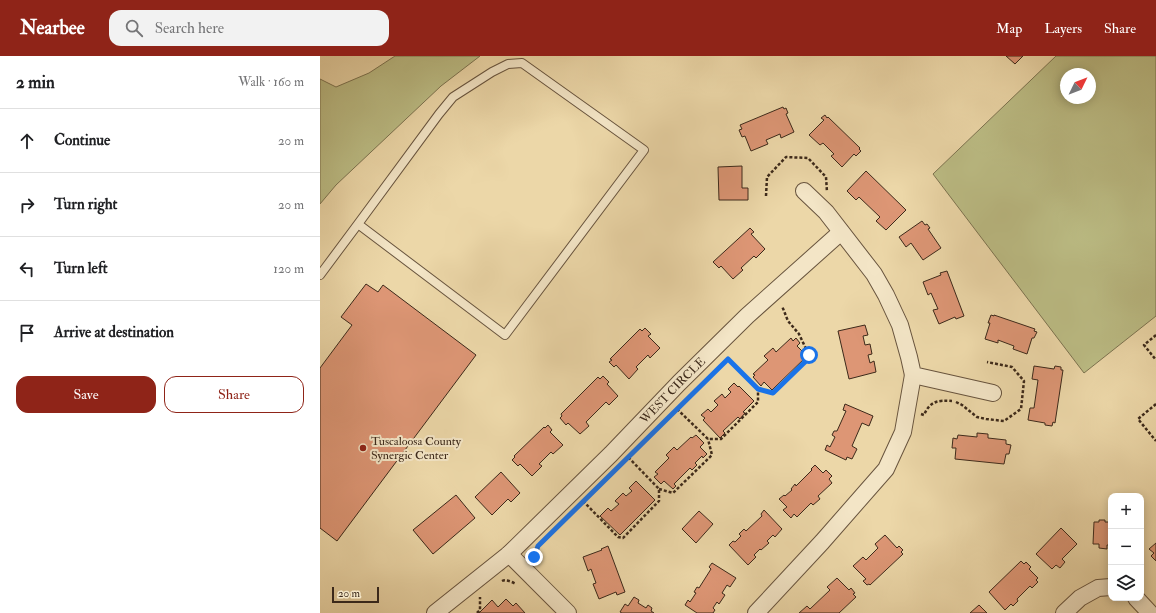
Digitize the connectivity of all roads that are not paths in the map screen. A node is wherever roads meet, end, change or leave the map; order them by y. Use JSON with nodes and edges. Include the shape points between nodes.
{"nodes":[{"id":1,"x":804,"y":191,"type":"dead end"},
{"id":2,"x":358,"y":224,"type":"junction"},
{"id":3,"x":841,"y":232,"type":"junction"},
{"id":4,"x":320,"y":275,"type":"edge"},
{"id":5,"x":913,"y":375,"type":"junction"},
{"id":6,"x":993,"y":393,"type":"dead end"},
{"id":7,"x":509,"y":554,"type":"junction"},
{"id":8,"x":1108,"y":587,"type":"edge"},
{"id":9,"x":1139,"y":601,"type":"edge"},
{"id":10,"x":434,"y":613,"type":"edge"},
{"id":11,"x":568,"y":613,"type":"edge"},
{"id":12,"x":756,"y":613,"type":"edge"},
{"id":13,"x":1064,"y":613,"type":"edge"},
{"id":14,"x":1150,"y":613,"type":"edge"}],
"edges":[{"from":1,"to":3,"type":"street","via":[[826,212]]},
{"from":2,"to":2,"type":"lane","via":[[505,335],[644,150],[522,63],[508,64],[453,97]]},
{"from":2,"to":4,"type":"lane"},
{"from":3,"to":5,"type":"street","via":[[874,274],[886,295],[900,325]]},
{"from":3,"to":7,"type":"street","name":"WEST CIRCLE","via":[[742,322]]},
{"from":5,"to":6,"type":"street"},
{"from":5,"to":12,"type":"street","via":[[903,432],[886,469]]},
{"from":7,"to":10,"type":"street","name":"WEST CIRCLE"},
{"from":7,"to":11,"type":"street"},
{"from":8,"to":13,"type":"street","via":[[1098,588],[1080,598]]},
{"from":9,"to":14,"type":"street"}]}
